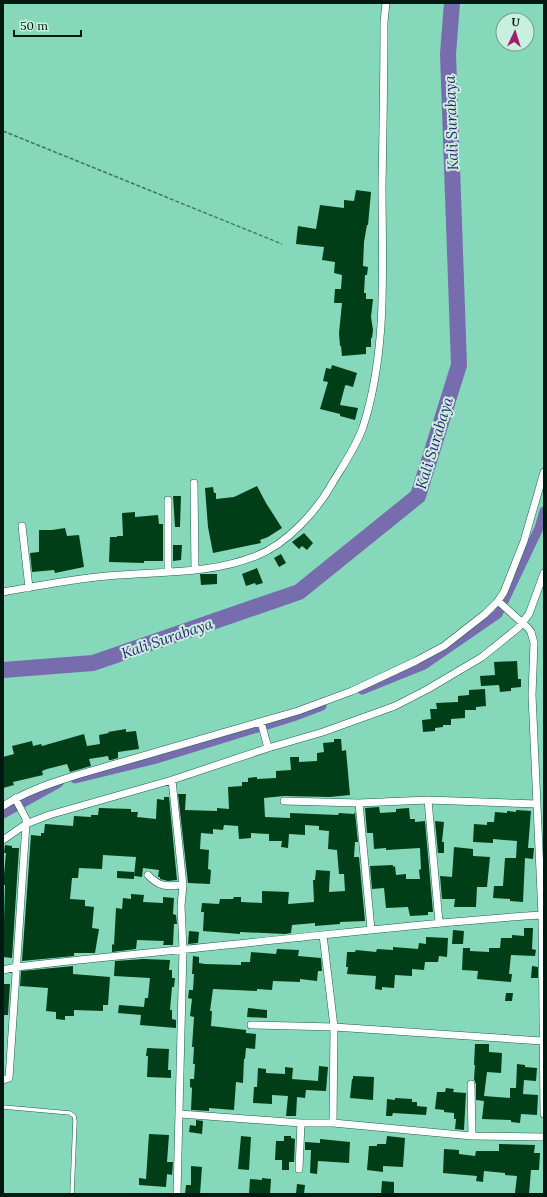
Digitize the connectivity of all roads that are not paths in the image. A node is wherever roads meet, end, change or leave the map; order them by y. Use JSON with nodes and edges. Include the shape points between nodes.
{"nodes":[{"id":1,"x":386,"y":3,"type":"edge"},
{"id":2,"x":544,"y":472,"type":"edge"},
{"id":3,"x":194,"y":483,"type":"dead end"},
{"id":4,"x":168,"y":500,"type":"dead end"},
{"id":5,"x":22,"y":526,"type":"dead end"},
{"id":6,"x":195,"y":570,"type":"junction"},
{"id":7,"x":168,"y":572,"type":"junction"},
{"id":8,"x":544,"y":573,"type":"edge"},
{"id":9,"x":29,"y":588,"type":"junction"},
{"id":10,"x":3,"y":592,"type":"edge"},
{"id":11,"x":499,"y":602,"type":"junction"},
{"id":12,"x":522,"y":623,"type":"junction"},
{"id":13,"x":261,"y":724,"type":"junction"},
{"id":14,"x":268,"y":747,"type":"junction"},
{"id":15,"x":172,"y":780,"type":"junction"},
{"id":16,"x":16,"y":800,"type":"junction"},
{"id":17,"x":428,"y":800,"type":"junction"},
{"id":18,"x":284,"y":801,"type":"dead end"},
{"id":19,"x":359,"y":803,"type":"junction"},
{"id":20,"x":537,"y":804,"type":"junction"},
{"id":21,"x":3,"y":806,"type":"edge"},
{"id":22,"x":26,"y":822,"type":"junction"},
{"id":23,"x":3,"y":840,"type":"edge"},
{"id":24,"x":148,"y":875,"type":"dead end"},
{"id":25,"x":184,"y":885,"type":"junction"},
{"id":26,"x":542,"y":915,"type":"junction"},
{"id":27,"x":440,"y":922,"type":"junction"},
{"id":28,"x":371,"y":929,"type":"junction"},
{"id":29,"x":323,"y":935,"type":"junction"},
{"id":30,"x":183,"y":949,"type":"junction"},
{"id":31,"x":16,"y":967,"type":"junction"},
{"id":32,"x":3,"y":970,"type":"edge"},
{"id":33,"x":250,"y":1025,"type":"dead end"},
{"id":34,"x":334,"y":1027,"type":"junction"},
{"id":35,"x":543,"y":1041,"type":"edge"},
{"id":36,"x":3,"y":1080,"type":"edge"},
{"id":37,"x":471,"y":1084,"type":"dead end"},
{"id":38,"x":3,"y":1107,"type":"edge"},
{"id":39,"x":180,"y":1114,"type":"junction"},
{"id":40,"x":544,"y":1114,"type":"edge"},
{"id":41,"x":333,"y":1123,"type":"junction"},
{"id":42,"x":301,"y":1124,"type":"junction"},
{"id":43,"x":472,"y":1136,"type":"junction"},
{"id":44,"x":544,"y":1137,"type":"edge"},
{"id":45,"x":299,"y":1169,"type":"dead end"},
{"id":46,"x":72,"y":1194,"type":"edge"},
{"id":47,"x":177,"y":1194,"type":"edge"}],
"edges":[{"from":1,"to":6,"type":"street","via":[[382,147],[382,307],[376,371],[363,427],[354,448],[328,492],[316,510],[295,530],[272,548],[254,557],[227,565]]},
{"from":2,"to":11,"type":"street","via":[[524,541]]},
{"from":3,"to":6,"type":"street"},
{"from":4,"to":7,"type":"street"},
{"from":5,"to":9,"type":"street"},
{"from":6,"to":7,"type":"street"},
{"from":7,"to":9,"type":"street","via":[[107,576]]},
{"from":8,"to":12,"type":"street","via":[[529,614]]},
{"from":9,"to":10,"type":"street"},
{"from":11,"to":12,"type":"street"},
{"from":11,"to":13,"type":"street","via":[[474,624],[431,653],[337,697]]},
{"from":12,"to":14,"type":"street","via":[[482,657],[395,706],[323,732]]},
{"from":12,"to":20,"type":"street","via":[[531,632],[534,643],[532,695]]},
{"from":13,"to":14,"type":"street"},
{"from":13,"to":16,"type":"street","via":[[77,774]]},
{"from":14,"to":15,"type":"street"},
{"from":15,"to":22,"type":"street"},
{"from":15,"to":25,"type":"street"},
{"from":16,"to":21,"type":"street"},
{"from":16,"to":22,"type":"street"},
{"from":17,"to":19,"type":"street"},
{"from":17,"to":20,"type":"street"},
{"from":17,"to":27,"type":"street"},
{"from":18,"to":19,"type":"street"},
{"from":19,"to":28,"type":"street"},
{"from":20,"to":26,"type":"street"},
{"from":22,"to":23,"type":"street"},
{"from":22,"to":31,"type":"street"},
{"from":24,"to":25,"type":"street","via":[[160,885]]},
{"from":25,"to":30,"type":"street","via":[[181,906]]},
{"from":26,"to":27,"type":"street"},
{"from":26,"to":35,"type":"street"},
{"from":27,"to":28,"type":"street"},
{"from":28,"to":29,"type":"street"},
{"from":29,"to":30,"type":"street"},
{"from":29,"to":34,"type":"street"},
{"from":30,"to":31,"type":"street"},
{"from":30,"to":39,"type":"street"},
{"from":31,"to":32,"type":"street"},
{"from":31,"to":36,"type":"street","via":[[9,1078]]},
{"from":33,"to":34,"type":"street"},
{"from":34,"to":35,"type":"street"},
{"from":34,"to":41,"type":"street"},
{"from":35,"to":40,"type":"street"},
{"from":37,"to":43,"type":"street"},
{"from":38,"to":46,"type":"lane","via":[[70,1113],[74,1116]]},
{"from":39,"to":42,"type":"street"},
{"from":39,"to":47,"type":"street"},
{"from":41,"to":42,"type":"street"},
{"from":41,"to":43,"type":"street"},
{"from":42,"to":45,"type":"street"},
{"from":43,"to":44,"type":"street"}]}
